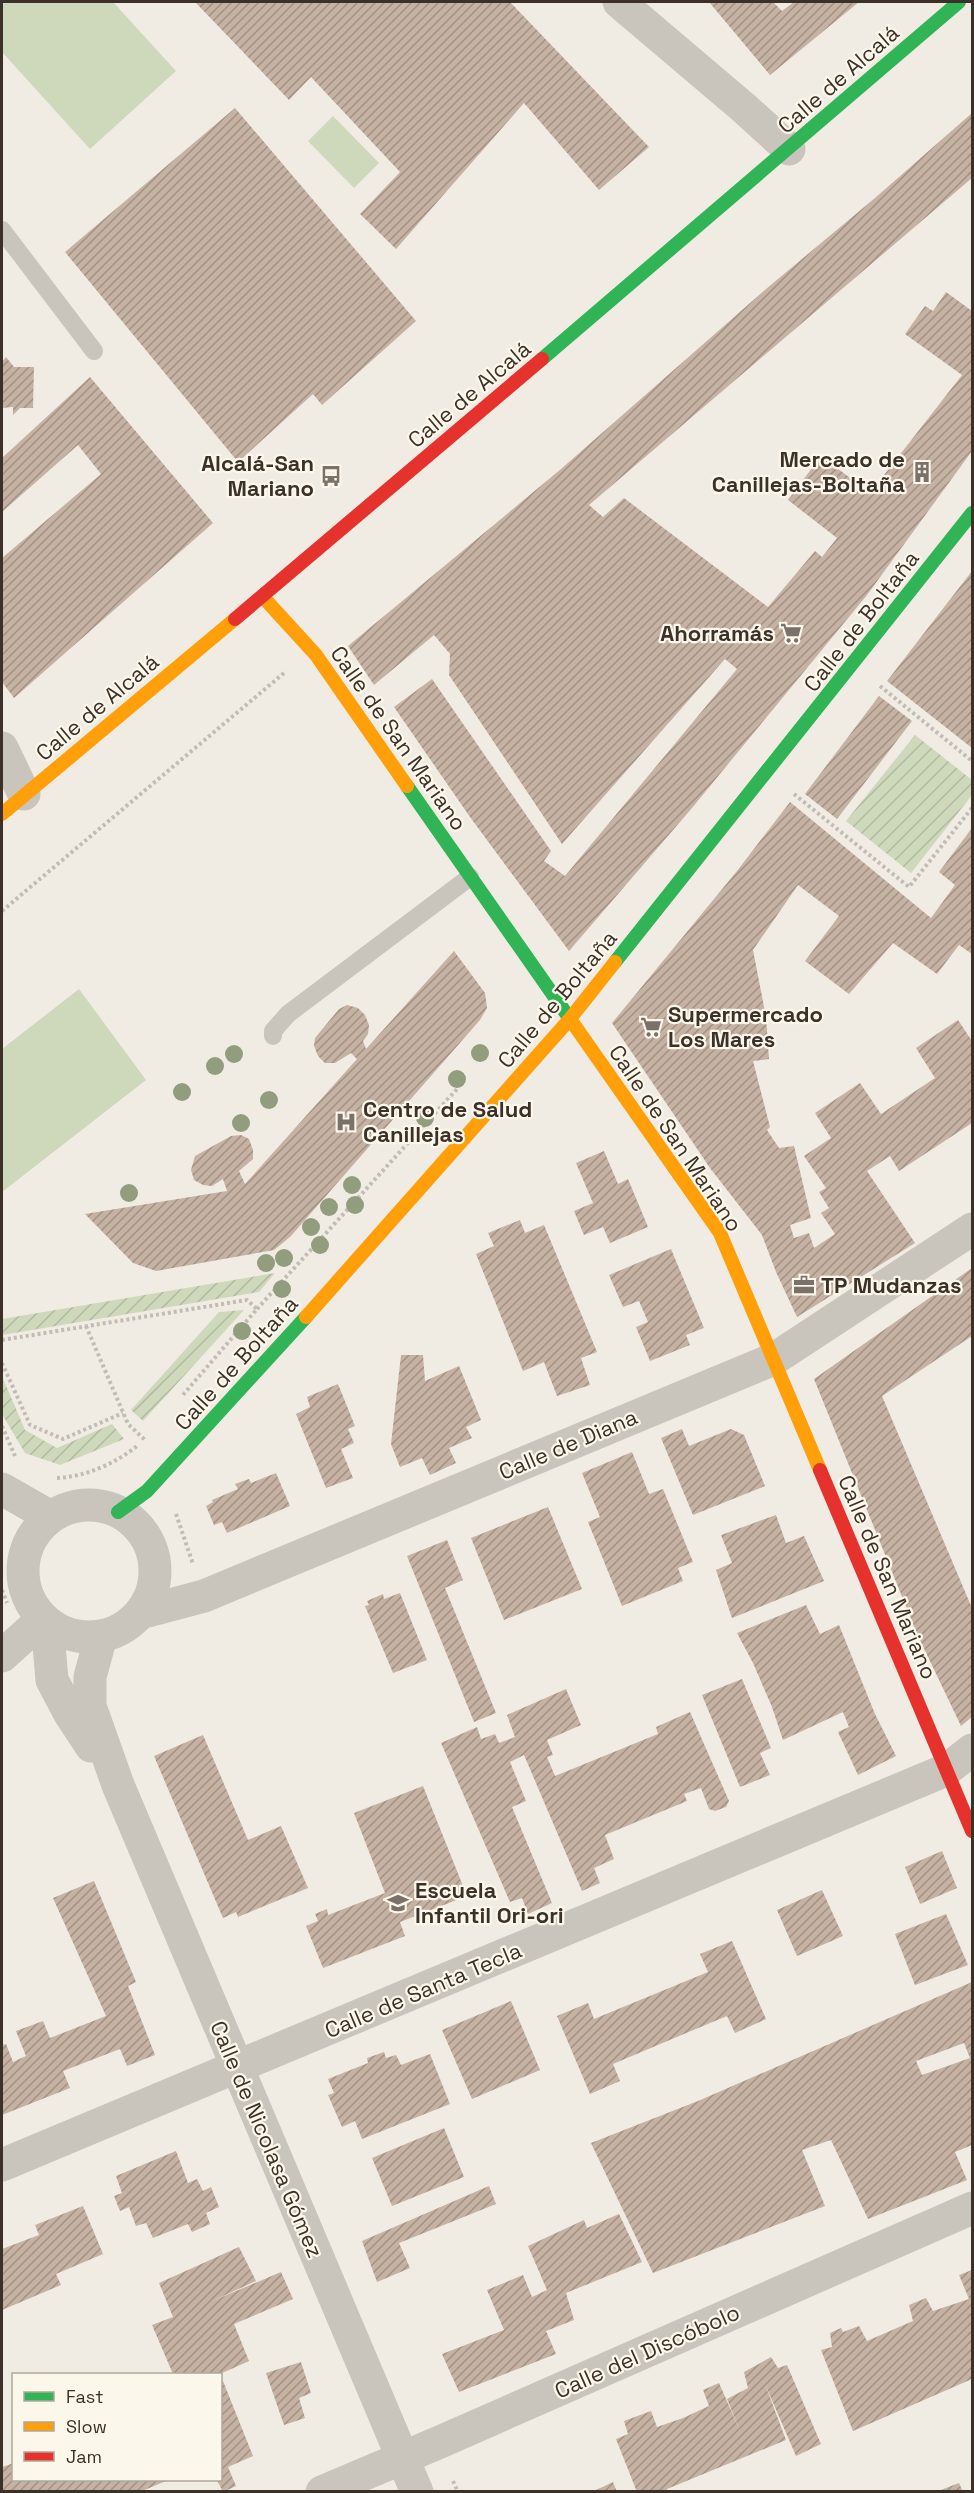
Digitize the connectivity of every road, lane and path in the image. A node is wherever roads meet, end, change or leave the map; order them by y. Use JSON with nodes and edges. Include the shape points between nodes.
{"nodes":[{"id":1,"x":619,"y":2,"type":"edge"},
{"id":2,"x":958,"y":2,"type":"edge"},
{"id":3,"x":789,"y":149,"type":"junction"},
{"id":4,"x":2,"y":230,"type":"edge"},
{"id":5,"x":94,"y":351,"type":"dead end"},
{"id":6,"x":972,"y":513,"type":"edge"},
{"id":7,"x":263,"y":597,"type":"junction"},
{"id":8,"x":854,"y":664,"type":"junction"},
{"id":9,"x":286,"y":671,"type":"dead end"},
{"id":10,"x":2,"y":748,"type":"edge"},
{"id":11,"x":972,"y":761,"type":"edge"},
{"id":12,"x":768,"y":772,"type":"junction"},
{"id":13,"x":13,"y":804,"type":"edge"},
{"id":14,"x":972,"y":808,"type":"edge"},
{"id":15,"x":470,"y":877,"type":"junction"},
{"id":16,"x":2,"y":911,"type":"edge"},
{"id":17,"x":569,"y":1020,"type":"junction"},
{"id":18,"x":273,"y":1036,"type":"dead end"},
{"id":19,"x":463,"y":1083,"type":"dead end"},
{"id":20,"x":972,"y":1229,"type":"edge"},
{"id":21,"x":257,"y":1309,"type":"junction"},
{"id":22,"x":86,"y":1326,"type":"junction"},
{"id":23,"x":2,"y":1341,"type":"edge"},
{"id":24,"x":774,"y":1359,"type":"junction"},
{"id":25,"x":2,"y":1363,"type":"edge"},
{"id":26,"x":174,"y":1405,"type":"dead end"},
{"id":27,"x":123,"y":1413,"type":"junction"},
{"id":28,"x":2,"y":1426,"type":"edge"},
{"id":29,"x":152,"y":1431,"type":"dead end"},
{"id":30,"x":144,"y":1440,"type":"junction"},
{"id":31,"x":172,"y":1465,"type":"junction"},
{"id":32,"x":14,"y":1488,"type":"edge"},
{"id":33,"x":118,"y":1512,"type":"junction"},
{"id":34,"x":51,"y":1517,"type":"junction"},
{"id":35,"x":2,"y":1539,"type":"edge"},
{"id":36,"x":25,"y":1590,"type":"junction"},
{"id":37,"x":140,"y":1613,"type":"junction"},
{"id":38,"x":45,"y":1621,"type":"junction"},
{"id":39,"x":101,"y":1636,"type":"junction"},
{"id":40,"x":2,"y":1656,"type":"edge"},
{"id":41,"x":972,"y":1750,"type":"edge"},
{"id":42,"x":946,"y":1770,"type":"junction"},
{"id":43,"x":118,"y":1785,"type":"junction"},
{"id":44,"x":972,"y":1832,"type":"edge"},
{"id":45,"x":236,"y":2068,"type":"junction"},
{"id":46,"x":2,"y":2165,"type":"edge"},
{"id":47,"x":972,"y":2208,"type":"edge"},
{"id":48,"x":403,"y":2458,"type":"junction"},
{"id":49,"x":322,"y":2492,"type":"edge"},
{"id":50,"x":417,"y":2492,"type":"edge"}],
"edges":[{"from":1,"to":3,"type":"street"},
{"from":2,"to":3,"type":"street","name":"Calle de Alcalá"},
{"from":3,"to":7,"type":"street","name":"Calle de Alcalá"},
{"from":4,"to":5,"type":"lane"},
{"from":6,"to":8,"type":"street","name":"Calle de Boltaña"},
{"from":7,"to":13,"type":"street","name":"Calle de Alcalá"},
{"from":7,"to":15,"type":"street","name":"Calle de San Mariano","via":[[316,655]]},
{"from":8,"to":11,"type":"path"},
{"from":8,"to":12,"type":"street","name":"Calle de Boltaña"},
{"from":9,"to":16,"type":"path"},
{"from":10,"to":13,"type":"street"},
{"from":12,"to":14,"type":"path","via":[[909,887]]},
{"from":12,"to":17,"type":"street","name":"Calle de Boltaña"},
{"from":15,"to":17,"type":"street","name":"Calle de San Mariano"},
{"from":15,"to":18,"type":"lane","via":[[288,1014]]},
{"from":17,"to":24,"type":"street","name":"Calle de San Mariano","via":[[720,1233]]},
{"from":17,"to":31,"type":"street","name":"Calle de Boltaña"},
{"from":19,"to":21,"type":"path"},
{"from":20,"to":24,"type":"street","name":"Calle de Diana"},
{"from":21,"to":22,"type":"path","via":[[247,1300]]},
{"from":21,"to":26,"type":"path"},
{"from":22,"to":23,"type":"path"},
{"from":22,"to":27,"type":"path"},
{"from":24,"to":37,"type":"street","name":"Calle de Diana","via":[[204,1596]]},
{"from":24,"to":42,"type":"street","name":"Calle de San Mariano"},
{"from":25,"to":27,"type":"path","via":[[30,1425],[63,1439]]},
{"from":27,"to":30,"type":"path"},
{"from":28,"to":32,"type":"path"},
{"from":29,"to":30,"type":"path"},
{"from":30,"to":31,"type":"path"},
{"from":30,"to":32,"type":"path","via":[[120,1460],[68,1478]]},
{"from":31,"to":33,"type":"street","name":"Calle de Boltaña","via":[[147,1491]]},
{"from":32,"to":34,"type":"street"},
{"from":33,"to":34,"type":"street","via":[[84,1505]]},
{"from":33,"to":37,"type":"street","via":[[144,1533],[155,1565],[152,1591]]},
{"from":34,"to":36,"type":"street","via":[[36,1531],[27,1549]]},
{"from":35,"to":36,"type":"street"},
{"from":36,"to":38,"type":"street"},
{"from":37,"to":39,"type":"street","via":[[129,1624]]},
{"from":38,"to":39,"type":"street","via":[[63,1632]]},
{"from":38,"to":40,"type":"street"},
{"from":38,"to":43,"type":"street","name":"Calle de Nicolasa Gómez","via":[[52,1680]]},
{"from":39,"to":43,"type":"street","name":"Calle de Nicolasa Gómez","via":[[90,1677],[90,1706]]},
{"from":41,"to":42,"type":"street","name":"Calle de Santa Tecla"},
{"from":42,"to":44,"type":"street","name":"Calle de San Mariano"},
{"from":42,"to":45,"type":"street","name":"Calle de Santa Tecla"},
{"from":43,"to":45,"type":"street","name":"Calle de Nicolasa Gómez"},
{"from":45,"to":46,"type":"street","name":"Calle de Santa Tecla"},
{"from":45,"to":48,"type":"street","name":"Calle de Nicolasa Gómez"},
{"from":47,"to":48,"type":"street","name":"Calle del Discóbolo"},
{"from":48,"to":49,"type":"street","name":"Calle del Discóbolo"},
{"from":48,"to":50,"type":"street","name":"Calle de Nicolasa Gómez"}]}
